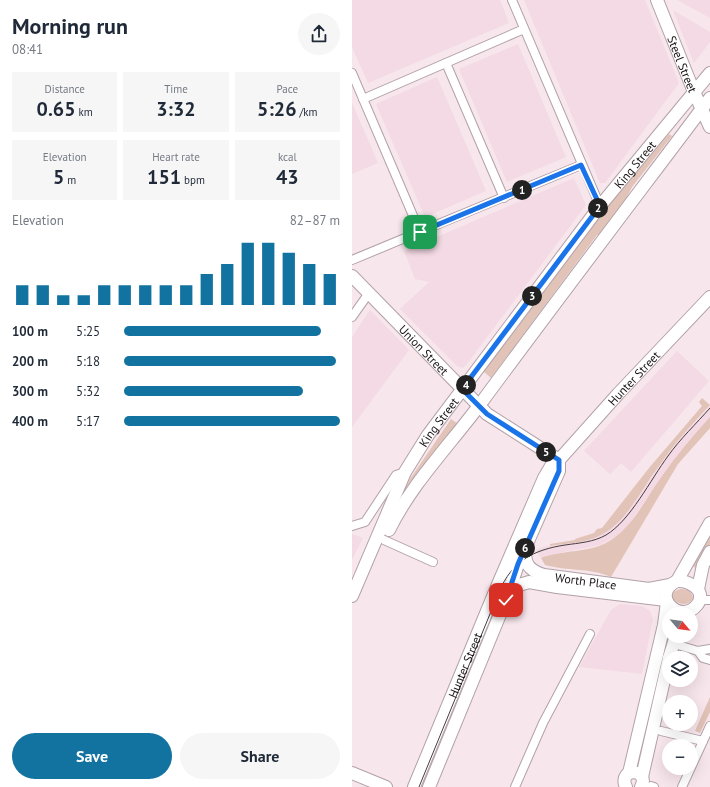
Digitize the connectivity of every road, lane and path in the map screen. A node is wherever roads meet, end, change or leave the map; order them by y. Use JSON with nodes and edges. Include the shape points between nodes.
{"nodes":[{"id":1,"x":512,"y":0,"type":"edge"},
{"id":2,"x":657,"y":0,"type":"edge"},
{"id":3,"x":524,"y":29,"type":"junction"},
{"id":4,"x":446,"y":63,"type":"junction"},
{"id":5,"x":352,"y":73,"type":"edge"},
{"id":6,"x":710,"y":73,"type":"edge"},
{"id":7,"x":694,"y":92,"type":"junction"},
{"id":8,"x":710,"y":98,"type":"edge"},
{"id":9,"x":363,"y":99,"type":"junction"},
{"id":10,"x":702,"y":109,"type":"junction"},
{"id":11,"x":710,"y":127,"type":"edge"},
{"id":12,"x":581,"y":165,"type":"junction"},
{"id":13,"x":504,"y":198,"type":"junction"},
{"id":14,"x":600,"y":206,"type":"junction"},
{"id":15,"x":420,"y":232,"type":"junction"},
{"id":16,"x":352,"y":260,"type":"edge"},
{"id":17,"x":352,"y":276,"type":"edge"},
{"id":18,"x":369,"y":293,"type":"junction"},
{"id":19,"x":710,"y":297,"type":"edge"},
{"id":20,"x":352,"y":317,"type":"edge"},
{"id":21,"x":462,"y":389,"type":"junction"},
{"id":22,"x":479,"y":406,"type":"junction"},
{"id":23,"x":559,"y":460,"type":"junction"},
{"id":24,"x":405,"y":472,"type":"junction"},
{"id":25,"x":710,"y":523,"type":"edge"},
{"id":26,"x":352,"y":526,"type":"edge"},
{"id":27,"x":384,"y":540,"type":"junction"},
{"id":28,"x":527,"y":543,"type":"junction"},
{"id":29,"x":710,"y":552,"type":"edge"},
{"id":30,"x":432,"y":562,"type":"dead end"},
{"id":31,"x":358,"y":582,"type":"junction"},
{"id":32,"x":674,"y":583,"type":"junction"},
{"id":33,"x":508,"y":595,"type":"junction"},
{"id":34,"x":352,"y":596,"type":"edge"},
{"id":35,"x":702,"y":596,"type":"edge"},
{"id":36,"x":666,"y":601,"type":"junction"},
{"id":37,"x":670,"y":607,"type":"edge"},
{"id":38,"x":694,"y":607,"type":"edge"},
{"id":39,"x":590,"y":634,"type":"dead end"},
{"id":40,"x":682,"y":643,"type":"edge"},
{"id":41,"x":710,"y":649,"type":"edge"},
{"id":42,"x":698,"y":651,"type":"junction"},
{"id":43,"x":710,"y":660,"type":"edge"},
{"id":44,"x":664,"y":687,"type":"edge"},
{"id":45,"x":710,"y":726,"type":"edge"},
{"id":46,"x":661,"y":731,"type":"dead end"},
{"id":47,"x":703,"y":741,"type":"junction"},
{"id":48,"x":352,"y":773,"type":"edge"},
{"id":49,"x":629,"y":773,"type":"junction"},
{"id":50,"x":647,"y":784,"type":"edge"},
{"id":51,"x":386,"y":787,"type":"edge"},
{"id":52,"x":414,"y":787,"type":"edge"},
{"id":53,"x":429,"y":787,"type":"edge"},
{"id":54,"x":515,"y":787,"type":"edge"},
{"id":55,"x":626,"y":787,"type":"edge"},
{"id":56,"x":682,"y":787,"type":"edge"}],
"edges":[{"from":1,"to":3,"type":"street"},
{"from":2,"to":7,"type":"main road","name":"Steel Street"},
{"from":3,"to":4,"type":"street"},
{"from":3,"to":12,"type":"street"},
{"from":4,"to":9,"type":"street"},
{"from":4,"to":13,"type":"street"},
{"from":5,"to":9,"type":"street"},
{"from":6,"to":7,"type":"main road","name":"King Street"},
{"from":7,"to":10,"type":"main road","name":"Steel Street"},
{"from":7,"to":14,"type":"main road","name":"King Street"},
{"from":8,"to":10,"type":"main road","name":"King Street"},
{"from":9,"to":15,"type":"street"},
{"from":10,"to":11,"type":"main road","name":"Steel Street"},
{"from":10,"to":22,"type":"main road","name":"King Street"},
{"from":12,"to":13,"type":"street"},
{"from":12,"to":14,"type":"street"},
{"from":13,"to":15,"type":"street"},
{"from":14,"to":21,"type":"main road","name":"King Street"},
{"from":15,"to":16,"type":"street"},
{"from":17,"to":18,"type":"main road","name":"Union Street"},
{"from":18,"to":20,"type":"street"},
{"from":18,"to":21,"type":"main road","name":"Union Street"},
{"from":19,"to":23,"type":"main road","name":"Hunter Street"},
{"from":21,"to":22,"type":"main road","name":"Union Street"},
{"from":21,"to":24,"type":"main road","name":"King Street"},
{"from":22,"to":23,"type":"main road","name":"Union Street","via":[[487,414]]},
{"from":22,"to":27,"type":"main road","name":"King Street","via":[[409,495]]},
{"from":23,"to":28,"type":"main road","name":"Hunter Street","via":[[559,471]]},
{"from":23,"to":52,"type":"main road","name":"Hunter Street","via":[[551,466],[544,478]]},
{"from":24,"to":26,"type":"street","via":[[396,475],[365,522]]},
{"from":24,"to":31,"type":"main road","name":"King Street"},
{"from":25,"to":32,"type":"main road"},
{"from":27,"to":30,"type":"street"},
{"from":27,"to":31,"type":"main road","name":"King Street"},
{"from":28,"to":32,"type":"main road","name":"Worth Place","via":[[527,565],[533,571],[544,575],[644,588]]},
{"from":28,"to":33,"type":"main road","name":"Hunter Street"},
{"from":29,"to":35,"type":"main road","via":[[703,565]]},
{"from":31,"to":34,"type":"main road","name":"King Street"},
{"from":32,"to":35,"type":"main road","via":[[689,583]]},
{"from":32,"to":36,"type":"main road","via":[[667,591]]},
{"from":33,"to":36,"type":"main road","name":"Worth Place","via":[[516,586],[529,582]]},
{"from":33,"to":53,"type":"main road","name":"Hunter Street"},
{"from":35,"to":38,"type":"main road"},
{"from":36,"to":37,"type":"main road"},
{"from":36,"to":49,"type":"main road","via":[[664,625]]},
{"from":39,"to":54,"type":"street","via":[[560,690]]},
{"from":40,"to":42,"type":"street"},
{"from":41,"to":42,"type":"street"},
{"from":42,"to":43,"type":"street","via":[[703,658]]},
{"from":44,"to":50,"type":"main road"},
{"from":45,"to":47,"type":"street"},
{"from":46,"to":47,"type":"street"},
{"from":47,"to":56,"type":"street"},
{"from":48,"to":51,"type":"main road"},
{"from":49,"to":50,"type":"main road","via":[[636,773]]},
{"from":49,"to":55,"type":"main road","via":[[625,780]]}]}
